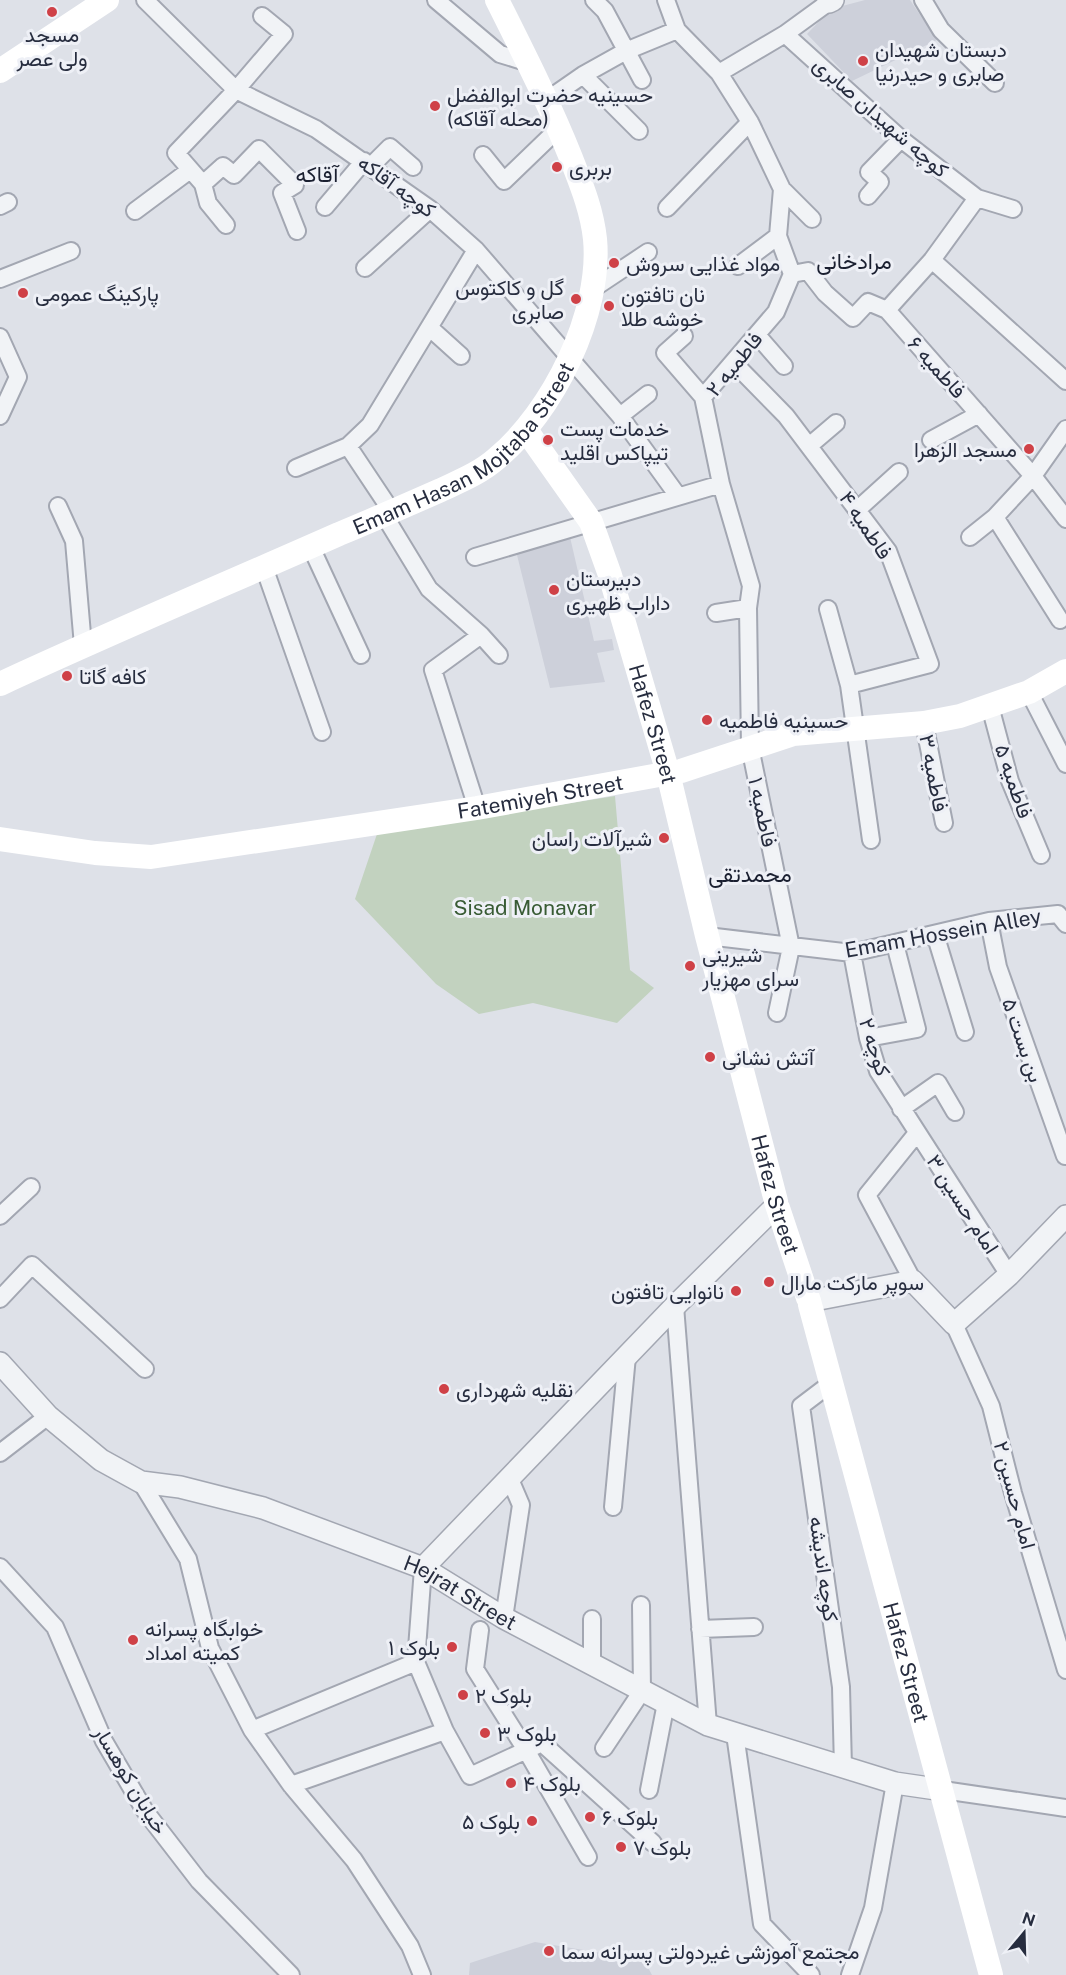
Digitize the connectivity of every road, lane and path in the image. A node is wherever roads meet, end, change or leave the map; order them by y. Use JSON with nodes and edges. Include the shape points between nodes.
{"nodes":[{"id":1,"x":107,"y":0,"type":"edge"},
{"id":2,"x":145,"y":0,"type":"edge"},
{"id":3,"x":436,"y":0,"type":"edge"},
{"id":4,"x":497,"y":0,"type":"edge"},
{"id":5,"x":594,"y":0,"type":"edge"},
{"id":6,"x":666,"y":0,"type":"edge"},
{"id":7,"x":830,"y":0,"type":"edge"},
{"id":8,"x":923,"y":0,"type":"edge"},
{"id":9,"x":262,"y":16,"type":"dead end"},
{"id":10,"x":677,"y":30,"type":"junction"},
{"id":11,"x":785,"y":34,"type":"junction"},
{"id":12,"x":626,"y":51,"type":"junction"},
{"id":13,"x":529,"y":63,"type":"junction"},
{"id":14,"x":0,"y":70,"type":"edge"},
{"id":15,"x":719,"y":73,"type":"junction"},
{"id":16,"x":583,"y":75,"type":"junction"},
{"id":17,"x":642,"y":80,"type":"dead end"},
{"id":18,"x":995,"y":83,"type":"dead end"},
{"id":19,"x":236,"y":90,"type":"junction"},
{"id":20,"x":547,"y":100,"type":"junction"},
{"id":21,"x":750,"y":122,"type":"junction"},
{"id":22,"x":559,"y":128,"type":"junction"},
{"id":23,"x":639,"y":131,"type":"dead end"},
{"id":24,"x":901,"y":139,"type":"junction"},
{"id":25,"x":483,"y":155,"type":"dead end"},
{"id":26,"x":368,"y":164,"type":"junction"},
{"id":27,"x":413,"y":167,"type":"dead end"},
{"id":28,"x":190,"y":170,"type":"junction"},
{"id":29,"x":203,"y":184,"type":"junction"},
{"id":30,"x":782,"y":189,"type":"junction"},
{"id":31,"x":868,"y":196,"type":"dead end"},
{"id":32,"x":978,"y":198,"type":"junction"},
{"id":33,"x":325,"y":207,"type":"dead end"},
{"id":34,"x":667,"y":208,"type":"dead end"},
{"id":35,"x":430,"y":209,"type":"junction"},
{"id":36,"x":1013,"y":209,"type":"dead end"},
{"id":37,"x":135,"y":212,"type":"dead end"},
{"id":38,"x":812,"y":219,"type":"dead end"},
{"id":39,"x":226,"y":225,"type":"dead end"},
{"id":40,"x":297,"y":231,"type":"dead end"},
{"id":41,"x":778,"y":236,"type":"junction"},
{"id":42,"x":476,"y":250,"type":"junction"},
{"id":43,"x":71,"y":251,"type":"dead end"},
{"id":44,"x":648,"y":252,"type":"dead end"},
{"id":45,"x":932,"y":260,"type":"junction"},
{"id":46,"x":738,"y":266,"type":"dead end"},
{"id":47,"x":365,"y":268,"type":"dead end"},
{"id":48,"x":792,"y":274,"type":"junction"},
{"id":49,"x":0,"y":279,"type":"edge"},
{"id":50,"x":591,"y":290,"type":"junction"},
{"id":51,"x":887,"y":310,"type":"junction"},
{"id":52,"x":430,"y":328,"type":"junction"},
{"id":53,"x":757,"y":335,"type":"junction"},
{"id":54,"x":684,"y":336,"type":"dead end"},
{"id":55,"x":0,"y":337,"type":"edge"},
{"id":56,"x":461,"y":356,"type":"dead end"},
{"id":57,"x":570,"y":358,"type":"junction"},
{"id":58,"x":734,"y":363,"type":"junction"},
{"id":59,"x":784,"y":366,"type":"dead end"},
{"id":60,"x":1066,"y":381,"type":"edge"},
{"id":61,"x":648,"y":394,"type":"dead end"},
{"id":62,"x":703,"y":397,"type":"junction"},
{"id":63,"x":979,"y":414,"type":"junction"},
{"id":64,"x":0,"y":416,"type":"edge"},
{"id":65,"x":620,"y":416,"type":"junction"},
{"id":66,"x":836,"y":423,"type":"dead end"},
{"id":67,"x":1066,"y":429,"type":"edge"},
{"id":68,"x":526,"y":430,"type":"junction"},
{"id":69,"x":931,"y":440,"type":"dead end"},
{"id":70,"x":348,"y":446,"type":"junction"},
{"id":71,"x":809,"y":446,"type":"junction"},
{"id":72,"x":296,"y":468,"type":"dead end"},
{"id":73,"x":899,"y":472,"type":"dead end"},
{"id":74,"x":1033,"y":476,"type":"junction"},
{"id":75,"x":721,"y":484,"type":"junction"},
{"id":76,"x":678,"y":496,"type":"junction"},
{"id":77,"x":58,"y":506,"type":"dead end"},
{"id":78,"x":857,"y":510,"type":"junction"},
{"id":79,"x":388,"y":514,"type":"junction"},
{"id":80,"x":995,"y":517,"type":"junction"},
{"id":81,"x":1066,"y":519,"type":"edge"},
{"id":82,"x":591,"y":522,"type":"junction"},
{"id":83,"x":970,"y":537,"type":"dead end"},
{"id":84,"x":311,"y":547,"type":"junction"},
{"id":85,"x":475,"y":556,"type":"dead end"},
{"id":86,"x":264,"y":567,"type":"junction"},
{"id":87,"x":748,"y":608,"type":"junction"},
{"id":88,"x":828,"y":609,"type":"dead end"},
{"id":89,"x":716,"y":613,"type":"dead end"},
{"id":90,"x":1060,"y":620,"type":"dead end"},
{"id":91,"x":481,"y":636,"type":"junction"},
{"id":92,"x":83,"y":646,"type":"junction"},
{"id":93,"x":361,"y":655,"type":"dead end"},
{"id":94,"x":499,"y":655,"type":"dead end"},
{"id":95,"x":1065,"y":675,"type":"edge"},
{"id":96,"x":0,"y":684,"type":"edge"},
{"id":97,"x":849,"y":685,"type":"junction"},
{"id":98,"x":1029,"y":692,"type":"junction"},
{"id":99,"x":990,"y":706,"type":"junction"},
{"id":100,"x":924,"y":723,"type":"junction"},
{"id":101,"x":855,"y":729,"type":"junction"},
{"id":102,"x":322,"y":732,"type":"dead end"},
{"id":103,"x":750,"y":747,"type":"junction"},
{"id":104,"x":1066,"y":764,"type":"edge"},
{"id":105,"x":668,"y":773,"type":"junction"},
{"id":106,"x":477,"y":808,"type":"junction"},
{"id":107,"x":944,"y":823,"type":"dead end"},
{"id":108,"x":0,"y":839,"type":"edge"},
{"id":109,"x":871,"y":840,"type":"dead end"},
{"id":110,"x":1041,"y":855,"type":"dead end"},
{"id":111,"x":989,"y":921,"type":"junction"},
{"id":112,"x":1066,"y":924,"type":"edge"},
{"id":113,"x":935,"y":934,"type":"junction"},
{"id":114,"x":707,"y":936,"type":"junction"},
{"id":115,"x":896,"y":944,"type":"junction"},
{"id":116,"x":791,"y":947,"type":"junction"},
{"id":117,"x":852,"y":953,"type":"junction"},
{"id":118,"x":777,"y":1013,"type":"dead end"},
{"id":119,"x":965,"y":1032,"type":"dead end"},
{"id":120,"x":868,"y":1038,"type":"junction"},
{"id":121,"x":902,"y":1109,"type":"junction"},
{"id":122,"x":955,"y":1112,"type":"dead end"},
{"id":123,"x":917,"y":1133,"type":"junction"},
{"id":124,"x":1065,"y":1156,"type":"edge"},
{"id":125,"x":31,"y":1187,"type":"dead end"},
{"id":126,"x":777,"y":1206,"type":"junction"},
{"id":127,"x":0,"y":1216,"type":"edge"},
{"id":128,"x":1066,"y":1216,"type":"edge"},
{"id":129,"x":1009,"y":1275,"type":"junction"},
{"id":130,"x":913,"y":1281,"type":"junction"},
{"id":131,"x":0,"y":1299,"type":"edge"},
{"id":132,"x":809,"y":1301,"type":"junction"},
{"id":133,"x":675,"y":1306,"type":"junction"},
{"id":134,"x":954,"y":1324,"type":"junction"},
{"id":135,"x":627,"y":1356,"type":"junction"},
{"id":136,"x":0,"y":1363,"type":"edge"},
{"id":137,"x":145,"y":1369,"type":"dead end"},
{"id":138,"x":830,"y":1384,"type":"junction"},
{"id":139,"x":48,"y":1416,"type":"junction"},
{"id":140,"x":0,"y":1454,"type":"edge"},
{"id":141,"x":509,"y":1477,"type":"junction"},
{"id":142,"x":141,"y":1482,"type":"junction"},
{"id":143,"x":614,"y":1507,"type":"dead end"},
{"id":144,"x":0,"y":1567,"type":"edge"},
{"id":145,"x":423,"y":1568,"type":"junction"},
{"id":146,"x":641,"y":1605,"type":"dead end"},
{"id":147,"x":504,"y":1618,"type":"junction"},
{"id":148,"x":592,"y":1619,"type":"dead end"},
{"id":149,"x":754,"y":1627,"type":"dead end"},
{"id":150,"x":700,"y":1629,"type":"junction"},
{"id":151,"x":480,"y":1630,"type":"dead end"},
{"id":152,"x":416,"y":1662,"type":"junction"},
{"id":153,"x":592,"y":1665,"type":"junction"},
{"id":154,"x":1066,"y":1670,"type":"edge"},
{"id":155,"x":642,"y":1691,"type":"junction"},
{"id":156,"x":666,"y":1703,"type":"junction"},
{"id":157,"x":708,"y":1725,"type":"junction"},
{"id":158,"x":252,"y":1730,"type":"junction"},
{"id":159,"x":445,"y":1731,"type":"junction"},
{"id":160,"x":735,"y":1734,"type":"junction"},
{"id":161,"x":604,"y":1748,"type":"dead end"},
{"id":162,"x":526,"y":1750,"type":"junction"},
{"id":163,"x":843,"y":1768,"type":"junction"},
{"id":164,"x":895,"y":1783,"type":"junction"},
{"id":165,"x":291,"y":1785,"type":"junction"},
{"id":166,"x":649,"y":1790,"type":"dead end"},
{"id":167,"x":943,"y":1790,"type":"junction"},
{"id":168,"x":1066,"y":1808,"type":"edge"},
{"id":169,"x":652,"y":1844,"type":"dead end"},
{"id":170,"x":588,"y":1857,"type":"dead end"},
{"id":171,"x":291,"y":1975,"type":"edge"},
{"id":172,"x":422,"y":1975,"type":"edge"},
{"id":173,"x":811,"y":1975,"type":"edge"},
{"id":174,"x":850,"y":1975,"type":"edge"},
{"id":175,"x":992,"y":1975,"type":"edge"}],
"edges":[{"from":1,"to":14,"type":"main road"},
{"from":2,"to":19,"type":"street","name":"کوچه آقاکه"},
{"from":3,"to":13,"type":"street","via":[[500,54]]},
{"from":4,"to":13,"type":"main road","name":"Emam Hasan Mojtaba Street"},
{"from":5,"to":12,"type":"street","via":[[605,11]]},
{"from":6,"to":10,"type":"street"},
{"from":7,"to":11,"type":"street"},
{"from":8,"to":18,"type":"street","via":[[941,30]]},
{"from":9,"to":19,"type":"street","via":[[284,34]]},
{"from":10,"to":12,"type":"street"},
{"from":10,"to":15,"type":"street"},
{"from":11,"to":15,"type":"street"},
{"from":11,"to":24,"type":"street","name":"کوچه شهیدان صابری"},
{"from":12,"to":16,"type":"street"},
{"from":12,"to":17,"type":"street"},
{"from":13,"to":20,"type":"main road","name":"Emam Hasan Mojtaba Street"},
{"from":15,"to":21,"type":"street"},
{"from":16,"to":20,"type":"street"},
{"from":16,"to":23,"type":"street"},
{"from":19,"to":26,"type":"street","name":"کوچه آقاکه","via":[[316,129]]},
{"from":19,"to":28,"type":"street","via":[[176,153]]},
{"from":20,"to":22,"type":"main road","name":"Emam Hasan Mojtaba Street"},
{"from":21,"to":30,"type":"street"},
{"from":21,"to":34,"type":"street"},
{"from":22,"to":25,"type":"street","via":[[504,181]]},
{"from":22,"to":50,"type":"main road","name":"Emam Hasan Mojtaba Street","via":[[592,219],[595,241]]},
{"from":24,"to":31,"type":"street","via":[[869,172],[880,182]]},
{"from":24,"to":32,"type":"street","name":"کوچه شهیدان صابری"},
{"from":26,"to":27,"type":"street","via":[[390,147]]},
{"from":26,"to":33,"type":"street"},
{"from":26,"to":35,"type":"street","name":"کوچه آقاکه"},
{"from":28,"to":29,"type":"street"},
{"from":28,"to":37,"type":"street"},
{"from":29,"to":39,"type":"street","via":[[208,203]]},
{"from":29,"to":40,"type":"street","via":[[223,166],[234,175],[259,149],[295,185],[282,193]]},
{"from":30,"to":38,"type":"street"},
{"from":30,"to":41,"type":"street"},
{"from":32,"to":36,"type":"street","name":"کوچه شهیدان صابری"},
{"from":32,"to":45,"type":"street"},
{"from":35,"to":42,"type":"street","name":"کوچه آقاکه"},
{"from":35,"to":47,"type":"street"},
{"from":41,"to":46,"type":"street"},
{"from":41,"to":48,"type":"street"},
{"from":42,"to":52,"type":"street"},
{"from":42,"to":57,"type":"street","name":"کوچه آقاکه"},
{"from":43,"to":49,"type":"street"},
{"from":44,"to":50,"type":"street"},
{"from":45,"to":51,"type":"street"},
{"from":45,"to":60,"type":"street"},
{"from":48,"to":51,"type":"street","via":[[808,271],[853,318],[868,302]]},
{"from":48,"to":53,"type":"street","name":"فاطمیه ۲","via":[[776,312]]},
{"from":50,"to":57,"type":"main road","name":"Emam Hasan Mojtaba Street"},
{"from":51,"to":63,"type":"street","name":"فاطمیه ۶"},
{"from":52,"to":56,"type":"street"},
{"from":52,"to":70,"type":"street","via":[[370,425]]},
{"from":53,"to":58,"type":"street","name":"فاطمیه ۲"},
{"from":53,"to":59,"type":"street"},
{"from":54,"to":62,"type":"street","via":[[665,353]]},
{"from":55,"to":64,"type":"street","via":[[18,377]]},
{"from":57,"to":65,"type":"street","name":"کوچه آقاکه"},
{"from":57,"to":68,"type":"main road","name":"Emam Hasan Mojtaba Street","via":[[564,374]]},
{"from":58,"to":62,"type":"street","name":"فاطمیه ۲"},
{"from":58,"to":71,"type":"street","name":"فاطمیه ۴","via":[[786,416]]},
{"from":61,"to":65,"type":"street"},
{"from":62,"to":75,"type":"street","name":"فاطمیه ۲"},
{"from":63,"to":69,"type":"street"},
{"from":63,"to":74,"type":"street","name":"فاطمیه ۶"},
{"from":65,"to":76,"type":"street","name":"کوچه آقاکه"},
{"from":66,"to":71,"type":"street"},
{"from":67,"to":74,"type":"street"},
{"from":68,"to":79,"type":"main road","name":"Emam Hasan Mojtaba Street","via":[[495,461],[475,474]]},
{"from":68,"to":82,"type":"main road","name":"Hafez Street"},
{"from":70,"to":72,"type":"street"},
{"from":70,"to":79,"type":"street"},
{"from":71,"to":78,"type":"street","name":"فاطمیه ۴"},
{"from":73,"to":78,"type":"street"},
{"from":74,"to":80,"type":"street"},
{"from":74,"to":81,"type":"street","name":"فاطمیه ۶"},
{"from":75,"to":76,"type":"street"},
{"from":75,"to":87,"type":"street","name":"فاطمیه ۲","via":[[751,586]]},
{"from":76,"to":82,"type":"street"},
{"from":77,"to":92,"type":"street","via":[[74,541]]},
{"from":78,"to":97,"type":"street","name":"فاطمیه ۴","via":[[888,551],[930,664]]},
{"from":79,"to":84,"type":"main road","name":"Emam Hasan Mojtaba Street"},
{"from":79,"to":91,"type":"street","via":[[429,590]]},
{"from":80,"to":83,"type":"street"},
{"from":80,"to":90,"type":"street"},
{"from":82,"to":85,"type":"street"},
{"from":82,"to":105,"type":"main road","name":"Hafez Street"},
{"from":84,"to":86,"type":"main road","name":"Emam Hasan Mojtaba Street"},
{"from":84,"to":93,"type":"street"},
{"from":86,"to":92,"type":"main road","name":"Emam Hasan Mojtaba Street"},
{"from":86,"to":102,"type":"street"},
{"from":87,"to":89,"type":"street"},
{"from":87,"to":103,"type":"street","name":"فاطمیه ۲"},
{"from":88,"to":97,"type":"street"},
{"from":91,"to":94,"type":"street"},
{"from":91,"to":106,"type":"street","via":[[433,670]]},
{"from":92,"to":96,"type":"main road","name":"Emam Hasan Mojtaba Street"},
{"from":95,"to":98,"type":"main road","name":"Fatemiyeh Street"},
{"from":97,"to":101,"type":"street"},
{"from":98,"to":99,"type":"main road","name":"Fatemiyeh Street"},
{"from":98,"to":104,"type":"street"},
{"from":99,"to":100,"type":"main road","name":"Fatemiyeh Street"},
{"from":99,"to":110,"type":"street","name":"فاطمیه ۵","via":[[1010,781]]},
{"from":100,"to":101,"type":"main road","name":"Fatemiyeh Street"},
{"from":100,"to":107,"type":"street","name":"فاطمیه ۳"},
{"from":101,"to":103,"type":"main road","name":"Fatemiyeh Street","via":[[793,734]]},
{"from":101,"to":109,"type":"street"},
{"from":103,"to":105,"type":"main road","name":"Fatemiyeh Street"},
{"from":103,"to":116,"type":"street","name":"فاطمیه ۱"},
{"from":105,"to":106,"type":"main road","name":"Fatemiyeh Street"},
{"from":105,"to":114,"type":"main road","name":"Hafez Street"},
{"from":106,"to":108,"type":"main road","name":"Fatemiyeh Street","via":[[151,857]]},
{"from":111,"to":112,"type":"street","name":"Emam Hossein Alley","via":[[1058,914]]},
{"from":111,"to":113,"type":"street","name":"Emam Hossein Alley"},
{"from":111,"to":124,"type":"street","name":"بن بست ۵","via":[[998,968]]},
{"from":113,"to":115,"type":"street","name":"Emam Hossein Alley"},
{"from":113,"to":119,"type":"street"},
{"from":114,"to":116,"type":"street","name":"Emam Hossein Alley"},
{"from":114,"to":126,"type":"main road","name":"Hafez Street"},
{"from":115,"to":117,"type":"street","name":"Emam Hossein Alley"},
{"from":115,"to":120,"type":"street","via":[[917,1029]]},
{"from":116,"to":117,"type":"street","name":"Emam Hossein Alley"},
{"from":116,"to":118,"type":"street"},
{"from":117,"to":120,"type":"street","name":"کوچه ۲"},
{"from":120,"to":121,"type":"street","name":"کوچه ۲","via":[[878,1071]]},
{"from":121,"to":122,"type":"street","via":[[938,1083]]},
{"from":121,"to":123,"type":"street","name":"کوچه ۲"},
{"from":123,"to":129,"type":"street","name":"امام حسین ۳"},
{"from":123,"to":130,"type":"street","via":[[867,1196]]},
{"from":125,"to":127,"type":"street"},
{"from":126,"to":132,"type":"main road","name":"Hafez Street"},
{"from":126,"to":133,"type":"street"},
{"from":128,"to":129,"type":"street"},
{"from":129,"to":134,"type":"street"},
{"from":130,"to":132,"type":"street"},
{"from":130,"to":134,"type":"street"},
{"from":131,"to":137,"type":"street","via":[[32,1265]]},
{"from":132,"to":138,"type":"main road","name":"Hafez Street"},
{"from":133,"to":135,"type":"street"},
{"from":133,"to":150,"type":"street"},
{"from":134,"to":154,"type":"street","name":"امام حسین ۲","via":[[991,1406]]},
{"from":135,"to":141,"type":"street"},
{"from":135,"to":143,"type":"street"},
{"from":136,"to":139,"type":"street","name":"Hejrat Street"},
{"from":138,"to":163,"type":"street","name":"کوچه اندیشه","via":[[801,1406],[841,1688]]},
{"from":138,"to":167,"type":"main road","name":"Hafez Street"},
{"from":139,"to":140,"type":"street"},
{"from":139,"to":142,"type":"street","name":"Hejrat Street","via":[[101,1460]]},
{"from":141,"to":145,"type":"street"},
{"from":141,"to":147,"type":"street","via":[[521,1505]]},
{"from":142,"to":145,"type":"street","name":"Hejrat Street","via":[[180,1487],[263,1508]]},
{"from":142,"to":158,"type":"street","via":[[188,1559],[210,1648]]},
{"from":144,"to":171,"type":"street","name":"خیابان کوهسار","via":[[55,1627],[104,1741],[145,1811],[199,1881]]},
{"from":145,"to":147,"type":"street","name":"Hejrat Street"},
{"from":145,"to":152,"type":"street"},
{"from":146,"to":155,"type":"street"},
{"from":147,"to":153,"type":"street","name":"Hejrat Street"},
{"from":148,"to":153,"type":"street"},
{"from":149,"to":150,"type":"street"},
{"from":150,"to":157,"type":"street"},
{"from":151,"to":162,"type":"street","via":[[475,1669]]},
{"from":152,"to":158,"type":"street"},
{"from":152,"to":159,"type":"street"},
{"from":153,"to":155,"type":"street","name":"Hejrat Street"},
{"from":155,"to":156,"type":"street","name":"Hejrat Street"},
{"from":155,"to":161,"type":"street"},
{"from":156,"to":157,"type":"street","name":"Hejrat Street"},
{"from":156,"to":166,"type":"street"},
{"from":157,"to":160,"type":"street","name":"Hejrat Street"},
{"from":158,"to":165,"type":"street"},
{"from":159,"to":162,"type":"street","via":[[470,1776]]},
{"from":159,"to":165,"type":"street"},
{"from":160,"to":163,"type":"street","name":"Hejrat Street"},
{"from":160,"to":173,"type":"street","via":[[762,1924]]},
{"from":162,"to":169,"type":"street","via":[[542,1743]]},
{"from":162,"to":170,"type":"street"},
{"from":163,"to":164,"type":"street","name":"Hejrat Street"},
{"from":164,"to":167,"type":"street","name":"Hejrat Street"},
{"from":164,"to":174,"type":"street","via":[[873,1908]]},
{"from":165,"to":172,"type":"street","via":[[354,1860],[410,1946]]},
{"from":167,"to":168,"type":"street"},
{"from":167,"to":175,"type":"main road","name":"Hafez Street"}]}
